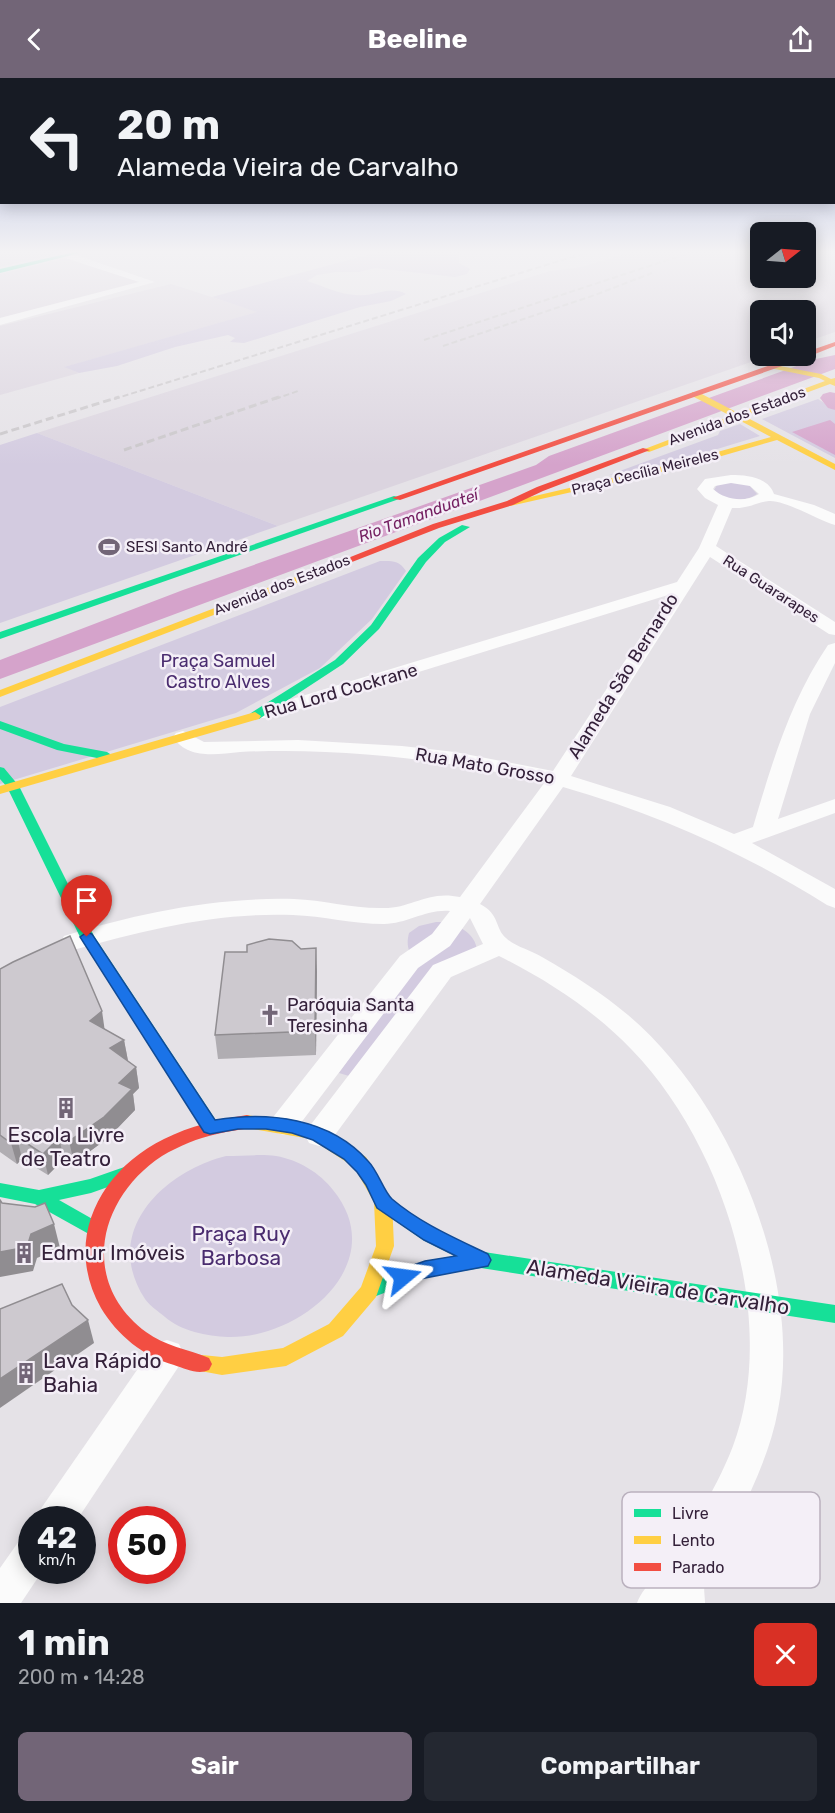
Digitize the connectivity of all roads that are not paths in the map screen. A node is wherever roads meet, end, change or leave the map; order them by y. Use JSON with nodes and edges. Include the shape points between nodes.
{"nodes":[{"id":1,"x":835,"y":344,"type":"edge"},
{"id":2,"x":816,"y":351,"type":"edge"},
{"id":3,"x":772,"y":366,"type":"joint"},
{"id":4,"x":831,"y":381,"type":"edge"},
{"id":5,"x":699,"y":396,"type":"junction"},
{"id":6,"x":733,"y":414,"type":"junction"},
{"id":7,"x":779,"y":437,"type":"junction"},
{"id":8,"x":687,"y":463,"type":"junction"},
{"id":9,"x":835,"y":467,"type":"edge"},
{"id":10,"x":481,"y":468,"type":"junction"},
{"id":11,"x":716,"y":480,"type":"junction"},
{"id":12,"x":766,"y":496,"type":"junction"},
{"id":13,"x":727,"y":502,"type":"junction"},
{"id":14,"x":510,"y":503,"type":"junction"},
{"id":15,"x":483,"y":512,"type":"junction"},
{"id":16,"x":835,"y":520,"type":"edge"},
{"id":17,"x":707,"y":548,"type":"junction"},
{"id":18,"x":680,"y":586,"type":"junction"},
{"id":19,"x":835,"y":630,"type":"edge"},
{"id":20,"x":0,"y":636,"type":"edge"},
{"id":21,"x":0,"y":648,"type":"edge"},
{"id":22,"x":835,"y":649,"type":"edge"},
{"id":23,"x":0,"y":694,"type":"edge"},
{"id":24,"x":256,"y":716,"type":"junction"},
{"id":25,"x":0,"y":725,"type":"edge"},
{"id":26,"x":183,"y":738,"type":"junction"},
{"id":27,"x":116,"y":758,"type":"junction"},
{"id":28,"x":0,"y":771,"type":"edge"},
{"id":29,"x":559,"y":777,"type":"junction"},
{"id":30,"x":7,"y":788,"type":"edge"},
{"id":31,"x":835,"y":806,"type":"edge"},
{"id":32,"x":763,"y":831,"type":"junction"},
{"id":33,"x":733,"y":842,"type":"junction"},
{"id":34,"x":835,"y":900,"type":"edge"},
{"id":35,"x":464,"y":906,"type":"junction"},
{"id":36,"x":87,"y":937,"type":"junction"},
{"id":37,"x":500,"y":946,"type":"junction"},
{"id":38,"x":54,"y":949,"type":"edge"},
{"id":39,"x":284,"y":1124,"type":"junction"},
{"id":40,"x":210,"y":1127,"type":"junction"},
{"id":41,"x":319,"y":1135,"type":"junction"},
{"id":42,"x":131,"y":1172,"type":"junction"},
{"id":43,"x":0,"y":1190,"type":"edge"},
{"id":44,"x":39,"y":1197,"type":"junction"},
{"id":45,"x":383,"y":1203,"type":"junction"},
{"id":46,"x":96,"y":1230,"type":"junction"},
{"id":47,"x":481,"y":1260,"type":"junction"},
{"id":48,"x":371,"y":1290,"type":"junction"},
{"id":49,"x":763,"y":1303,"type":"junction"},
{"id":50,"x":835,"y":1314,"type":"edge"},
{"id":51,"x":167,"y":1355,"type":"junction"},
{"id":52,"x":731,"y":1492,"type":"edge"},
{"id":53,"x":65,"y":1506,"type":"edge"},
{"id":54,"x":18,"y":1575,"type":"edge"},
{"id":55,"x":686,"y":1589,"type":"edge"},
{"id":56,"x":0,"y":1601,"type":"edge"},
{"id":57,"x":656,"y":1603,"type":"edge"}],
"edges":[{"from":1,"to":2,"type":"main road","name":"Avenida dos Estados"},
{"from":3,"to":4,"type":"main road"},
{"from":3,"to":5,"type":"main road","name":"Avenida dos Estados"},
{"from":4,"to":6,"type":"main road","name":"Avenida dos Estados"},
{"from":5,"to":6,"type":"main road"},
{"from":5,"to":10,"type":"main road","name":"Avenida dos Estados"},
{"from":6,"to":7,"type":"main road"},
{"from":6,"to":14,"type":"main road","name":"Avenida dos Estados"},
{"from":7,"to":8,"type":"main road","name":"Praça Cecília Meireles"},
{"from":7,"to":9,"type":"main road"},
{"from":8,"to":11,"type":"street"},
{"from":8,"to":14,"type":"main road","name":"Praça Cecília Meireles"},
{"from":10,"to":20,"type":"main road","name":"Avenida dos Estados"},
{"from":10,"to":21,"type":"main road","name":"Avenida dos Estados","via":[[432,492]]},
{"from":11,"to":12,"type":"street","via":[[755,483],[765,489]]},
{"from":11,"to":13,"type":"street","via":[[705,489]]},
{"from":12,"to":13,"type":"street","via":[[756,502]]},
{"from":12,"to":16,"type":"street"},
{"from":13,"to":17,"type":"street","name":"Alameda São Bernardo"},
{"from":14,"to":15,"type":"main road","name":"Avenida dos Estados"},
{"from":15,"to":23,"type":"main road","name":"Avenida dos Estados","via":[[436,526]]},
{"from":15,"to":24,"type":"main road","via":[[442,540],[422,560],[375,627],[339,662]]},
{"from":17,"to":18,"type":"street","name":"Alameda São Bernardo"},
{"from":17,"to":19,"type":"street","name":"Rua Guararapes"},
{"from":18,"to":24,"type":"street","name":"Rua Lord Cockrane"},
{"from":18,"to":29,"type":"street","name":"Alameda São Bernardo"},
{"from":22,"to":32,"type":"street","via":[[795,727]]},
{"from":24,"to":26,"type":"main road","name":"Rua Lord Cockrane"},
{"from":25,"to":27,"type":"main road","via":[[62,747]]},
{"from":26,"to":27,"type":"main road","name":"Rua Lord Cockrane"},
{"from":26,"to":29,"type":"street","name":"Rua Mato Grosso","via":[[202,747],[401,752],[472,760]]},
{"from":27,"to":30,"type":"main road","name":"Rua Lord Cockrane"},
{"from":28,"to":30,"type":"main road"},
{"from":29,"to":33,"type":"street","name":"Rua Mato Grosso","via":[[621,796]]},
{"from":29,"to":35,"type":"street","name":"Alameda São Bernardo"},
{"from":30,"to":36,"type":"main road"},
{"from":31,"to":32,"type":"street"},
{"from":32,"to":33,"type":"street"},
{"from":33,"to":34,"type":"street","name":"Rua Mato Grosso"},
{"from":35,"to":36,"type":"street","via":[[435,903],[387,916],[254,907],[191,915]]},
{"from":35,"to":37,"type":"street","via":[[484,918],[491,937]]},
{"from":35,"to":39,"type":"street","name":"Alameda São Bernardo","via":[[441,940],[409,962]]},
{"from":36,"to":38,"type":"street"},
{"from":36,"to":40,"type":"main road"},
{"from":37,"to":41,"type":"street","via":[[442,971]]},
{"from":37,"to":49,"type":"street","via":[[530,961],[597,1006],[643,1044],[668,1074],[716,1149],[753,1254]]},
{"from":39,"to":40,"type":"main road","via":[[247,1122]]},
{"from":39,"to":41,"type":"main road"},
{"from":40,"to":42,"type":"main road","via":[[167,1144]]},
{"from":41,"to":45,"type":"main road","via":[[363,1167]]},
{"from":42,"to":44,"type":"main road","via":[[91,1186]]},
{"from":42,"to":46,"type":"main road","via":[[109,1200]]},
{"from":43,"to":44,"type":"main road"},
{"from":44,"to":46,"type":"main road"},
{"from":45,"to":47,"type":"main road","name":"Alameda Vieira de Carvalho","via":[[430,1235]]},
{"from":45,"to":48,"type":"main road","via":[[388,1227],[386,1252]]},
{"from":46,"to":51,"type":"main road","via":[[93,1265],[107,1306],[135,1337]]},
{"from":47,"to":48,"type":"main road","name":"Alameda Vieira de Carvalho","via":[[425,1269]]},
{"from":47,"to":49,"type":"main road","name":"Alameda Vieira de Carvalho"},
{"from":48,"to":51,"type":"main road","via":[[330,1333],[287,1355],[255,1364],[221,1366]]},
{"from":49,"to":50,"type":"main road","name":"Alameda Vieira de Carvalho"},
{"from":49,"to":52,"type":"street","via":[[764,1392],[756,1431]]},
{"from":51,"to":53,"type":"street"},
{"from":54,"to":56,"type":"street"},
{"from":55,"to":57,"type":"street"}]}
